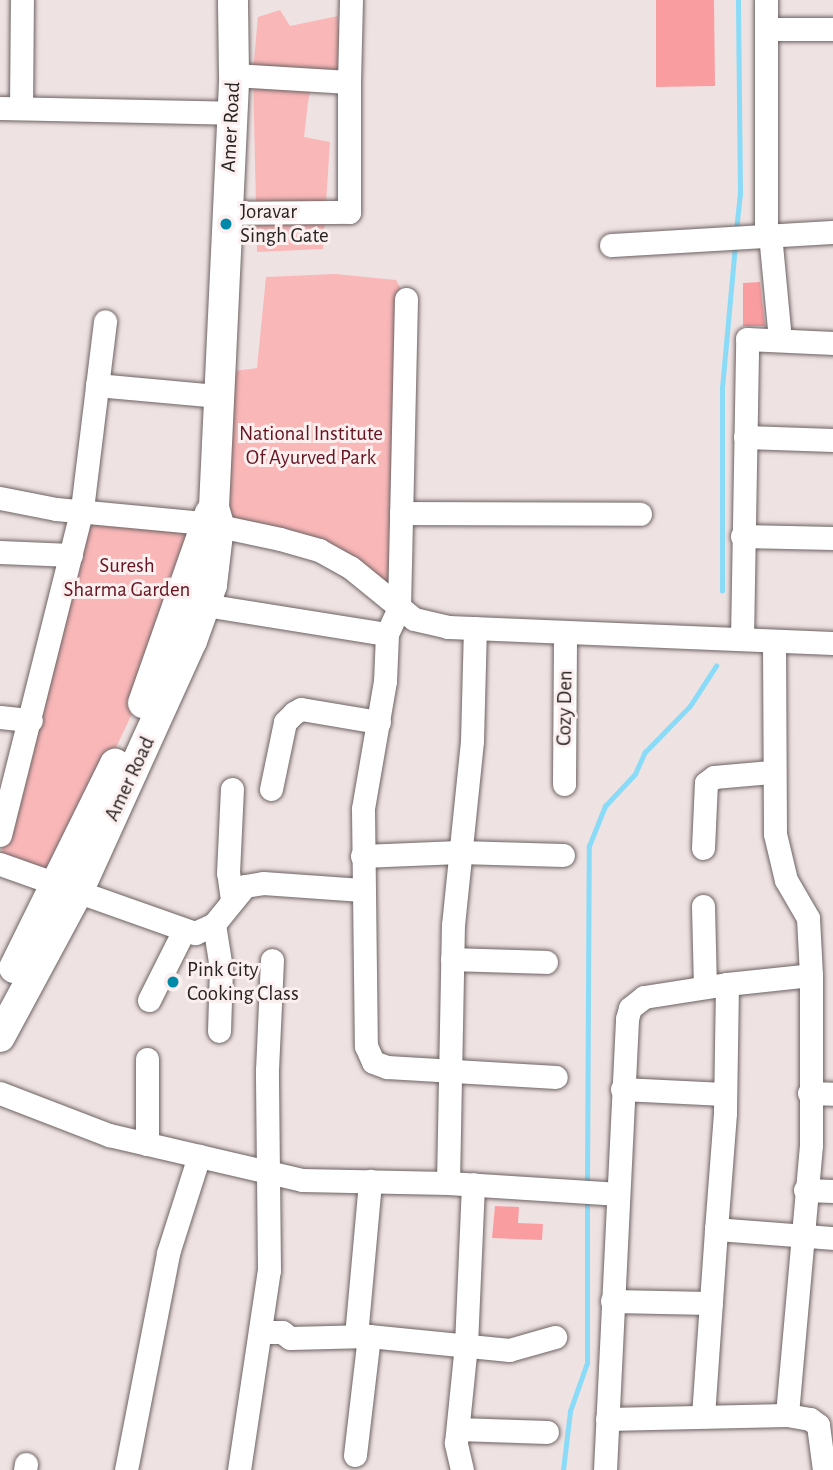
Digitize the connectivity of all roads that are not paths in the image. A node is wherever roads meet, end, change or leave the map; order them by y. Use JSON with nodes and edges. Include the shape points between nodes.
{"nodes":[{"id":1,"x":22,"y":0,"type":"edge"},
{"id":2,"x":351,"y":0,"type":"edge"},
{"id":3,"x":766,"y":0,"type":"edge"},
{"id":4,"x":234,"y":1,"type":"edge"},
{"id":5,"x":766,"y":29,"type":"junction"},
{"id":6,"x":833,"y":29,"type":"edge"},
{"id":7,"x":234,"y":75,"type":"junction"},
{"id":8,"x":349,"y":82,"type":"junction"},
{"id":9,"x":11,"y":108,"type":"edge"},
{"id":10,"x":232,"y":113,"type":"junction"},
{"id":11,"x":226,"y":213,"type":"junction"},
{"id":12,"x":833,"y":232,"type":"edge"},
{"id":13,"x":763,"y":235,"type":"junction"},
{"id":14,"x":611,"y":245,"type":"dead end"},
{"id":15,"x":406,"y":299,"type":"dead end"},
{"id":16,"x":105,"y":321,"type":"dead end"},
{"id":17,"x":780,"y":340,"type":"junction"},
{"id":18,"x":833,"y":343,"type":"edge"},
{"id":19,"x":97,"y":385,"type":"junction"},
{"id":20,"x":219,"y":396,"type":"junction"},
{"id":21,"x":745,"y":437,"type":"junction"},
{"id":22,"x":833,"y":440,"type":"edge"},
{"id":23,"x":0,"y":498,"type":"edge"},
{"id":24,"x":82,"y":509,"type":"junction"},
{"id":25,"x":401,"y":513,"type":"junction"},
{"id":26,"x":640,"y":514,"type":"dead end"},
{"id":27,"x":213,"y":518,"type":"junction"},
{"id":28,"x":743,"y":536,"type":"junction"},
{"id":29,"x":833,"y":538,"type":"edge"},
{"id":30,"x":0,"y":552,"type":"edge"},
{"id":31,"x":71,"y":555,"type":"junction"},
{"id":32,"x":205,"y":605,"type":"junction"},
{"id":33,"x":399,"y":608,"type":"junction"},
{"id":34,"x":475,"y":628,"type":"junction"},
{"id":35,"x":565,"y":632,"type":"junction"},
{"id":36,"x":387,"y":634,"type":"junction"},
{"id":37,"x":737,"y":639,"type":"junction"},
{"id":38,"x":774,"y":640,"type":"junction"},
{"id":39,"x":833,"y":643,"type":"edge"},
{"id":40,"x":0,"y":717,"type":"edge"},
{"id":41,"x":31,"y":720,"type":"junction"},
{"id":42,"x":379,"y":722,"type":"junction"},
{"id":43,"x":771,"y":772,"type":"junction"},
{"id":44,"x":564,"y":784,"type":"dead end"},
{"id":45,"x":232,"y":789,"type":"dead end"},
{"id":46,"x":271,"y":789,"type":"dead end"},
{"id":47,"x":0,"y":835,"type":"edge"},
{"id":48,"x":703,"y":848,"type":"dead end"},
{"id":49,"x":459,"y":852,"type":"junction"},
{"id":50,"x":563,"y":855,"type":"dead end"},
{"id":51,"x":362,"y":856,"type":"junction"},
{"id":52,"x":0,"y":864,"type":"edge"},
{"id":53,"x":67,"y":888,"type":"junction"},
{"id":54,"x":362,"y":890,"type":"junction"},
{"id":55,"x":232,"y":900,"type":"junction"},
{"id":56,"x":702,"y":906,"type":"dead end"},
{"id":57,"x":214,"y":924,"type":"junction"},
{"id":58,"x":183,"y":932,"type":"junction"},
{"id":59,"x":452,"y":959,"type":"junction"},
{"id":60,"x":272,"y":960,"type":"dead end"},
{"id":61,"x":546,"y":962,"type":"dead end"},
{"id":62,"x":811,"y":975,"type":"junction"},
{"id":63,"x":716,"y":985,"type":"junction"},
{"id":64,"x":0,"y":996,"type":"edge"},
{"id":65,"x":149,"y":1000,"type":"dead end"},
{"id":66,"x":219,"y":1031,"type":"dead end"},
{"id":67,"x":0,"y":1037,"type":"edge"},
{"id":68,"x":147,"y":1059,"type":"dead end"},
{"id":69,"x":451,"y":1069,"type":"junction"},
{"id":70,"x":556,"y":1077,"type":"dead end"},
{"id":71,"x":622,"y":1089,"type":"junction"},
{"id":72,"x":0,"y":1093,"type":"edge"},
{"id":73,"x":808,"y":1093,"type":"junction"},
{"id":74,"x":724,"y":1094,"type":"junction"},
{"id":75,"x":833,"y":1094,"type":"edge"},
{"id":76,"x":147,"y":1144,"type":"junction"},
{"id":77,"x":200,"y":1157,"type":"junction"},
{"id":78,"x":268,"y":1172,"type":"junction"},
{"id":79,"x":370,"y":1181,"type":"junction"},
{"id":80,"x":448,"y":1182,"type":"junction"},
{"id":81,"x":473,"y":1184,"type":"junction"},
{"id":82,"x":805,"y":1190,"type":"junction"},
{"id":83,"x":833,"y":1191,"type":"edge"},
{"id":84,"x":605,"y":1193,"type":"junction"},
{"id":85,"x":716,"y":1229,"type":"junction"},
{"id":86,"x":803,"y":1235,"type":"junction"},
{"id":87,"x":833,"y":1238,"type":"edge"},
{"id":88,"x":612,"y":1301,"type":"junction"},
{"id":89,"x":710,"y":1303,"type":"junction"},
{"id":90,"x":261,"y":1332,"type":"junction"},
{"id":91,"x":362,"y":1336,"type":"junction"},
{"id":92,"x":555,"y":1337,"type":"dead end"},
{"id":93,"x":466,"y":1345,"type":"junction"},
{"id":94,"x":787,"y":1415,"type":"junction"},
{"id":95,"x":703,"y":1416,"type":"junction"},
{"id":96,"x":607,"y":1419,"type":"junction"},
{"id":97,"x":458,"y":1429,"type":"junction"},
{"id":98,"x":547,"y":1432,"type":"dead end"},
{"id":99,"x":355,"y":1455,"type":"dead end"},
{"id":100,"x":125,"y":1470,"type":"edge"},
{"id":101,"x":239,"y":1470,"type":"edge"},
{"id":102,"x":462,"y":1470,"type":"edge"},
{"id":103,"x":605,"y":1470,"type":"edge"},
{"id":104,"x":824,"y":1470,"type":"edge"}],
"edges":[{"from":1,"to":9,"type":"street"},
{"from":2,"to":8,"type":"street"},
{"from":3,"to":5,"type":"street"},
{"from":4,"to":7,"type":"main road","name":"Amer Road"},
{"from":5,"to":6,"type":"street"},
{"from":5,"to":13,"type":"street"},
{"from":7,"to":8,"type":"street"},
{"from":7,"to":10,"type":"main road","name":"Amer Road"},
{"from":8,"to":11,"type":"street","via":[[349,212]]},
{"from":9,"to":10,"type":"street"},
{"from":10,"to":11,"type":"main road","name":"Amer Road"},
{"from":11,"to":20,"type":"main road","name":"Amer Road"},
{"from":12,"to":13,"type":"street"},
{"from":13,"to":14,"type":"street"},
{"from":13,"to":17,"type":"street"},
{"from":15,"to":25,"type":"street"},
{"from":16,"to":19,"type":"street"},
{"from":17,"to":18,"type":"street"},
{"from":17,"to":21,"type":"street","via":[[747,339]]},
{"from":19,"to":20,"type":"street"},
{"from":19,"to":24,"type":"street"},
{"from":20,"to":27,"type":"main road","name":"Amer Road"},
{"from":21,"to":22,"type":"street"},
{"from":21,"to":28,"type":"street"},
{"from":23,"to":24,"type":"street"},
{"from":24,"to":27,"type":"street"},
{"from":24,"to":31,"type":"street"},
{"from":25,"to":26,"type":"street"},
{"from":25,"to":33,"type":"street"},
{"from":27,"to":32,"type":"main road","name":"Amer Road","via":[[217,558]]},
{"from":27,"to":33,"type":"street","via":[[319,550],[350,567]]},
{"from":27,"to":53,"type":"main road","name":"Amer Road","via":[[152,685]]},
{"from":28,"to":29,"type":"street"},
{"from":28,"to":37,"type":"street"},
{"from":30,"to":31,"type":"street"},
{"from":31,"to":41,"type":"street"},
{"from":32,"to":36,"type":"street"},
{"from":32,"to":53,"type":"main road","name":"Amer Road"},
{"from":33,"to":34,"type":"street","via":[[414,619]]},
{"from":33,"to":36,"type":"street"},
{"from":34,"to":35,"type":"street"},
{"from":34,"to":49,"type":"street","via":[[472,741]]},
{"from":35,"to":37,"type":"street"},
{"from":35,"to":44,"type":"street","name":"Cozy Den"},
{"from":36,"to":42,"type":"street"},
{"from":37,"to":38,"type":"street"},
{"from":38,"to":39,"type":"street"},
{"from":38,"to":43,"type":"street"},
{"from":40,"to":41,"type":"street"},
{"from":41,"to":47,"type":"street"},
{"from":42,"to":46,"type":"street","via":[[301,709],[294,713],[285,722]]},
{"from":42,"to":51,"type":"street","via":[[363,809]]},
{"from":43,"to":48,"type":"street","via":[[714,777],[706,783],[701,811]]},
{"from":43,"to":62,"type":"street","via":[[777,857],[808,918]]},
{"from":45,"to":55,"type":"street","via":[[228,873]]},
{"from":49,"to":50,"type":"street"},
{"from":49,"to":51,"type":"street"},
{"from":49,"to":59,"type":"street"},
{"from":51,"to":54,"type":"street"},
{"from":52,"to":53,"type":"street"},
{"from":53,"to":58,"type":"street"},
{"from":53,"to":64,"type":"main road","name":"Amer Road"},
{"from":53,"to":67,"type":"main road","name":"Amer Road"},
{"from":54,"to":55,"type":"street","via":[[262,883],[245,886]]},
{"from":54,"to":69,"type":"street","via":[[362,1010],[373,1062],[387,1067]]},
{"from":55,"to":57,"type":"street"},
{"from":56,"to":63,"type":"street"},
{"from":57,"to":58,"type":"street","via":[[206,932]]},
{"from":57,"to":66,"type":"street","via":[[221,968]]},
{"from":58,"to":65,"type":"street"},
{"from":59,"to":61,"type":"street"},
{"from":59,"to":69,"type":"street"},
{"from":60,"to":78,"type":"street"},
{"from":62,"to":63,"type":"street"},
{"from":62,"to":73,"type":"street"},
{"from":63,"to":71,"type":"street","via":[[644,997],[630,1008]]},
{"from":63,"to":74,"type":"street"},
{"from":68,"to":76,"type":"street"},
{"from":69,"to":70,"type":"street"},
{"from":69,"to":80,"type":"street"},
{"from":71,"to":74,"type":"street"},
{"from":71,"to":84,"type":"street"},
{"from":72,"to":76,"type":"street","via":[[109,1135]]},
{"from":73,"to":75,"type":"street"},
{"from":73,"to":82,"type":"street","via":[[811,1145]]},
{"from":74,"to":85,"type":"street"},
{"from":76,"to":77,"type":"street"},
{"from":77,"to":78,"type":"street"},
{"from":77,"to":100,"type":"street","via":[[168,1253]]},
{"from":78,"to":79,"type":"street","via":[[302,1180]]},
{"from":78,"to":90,"type":"street","via":[[269,1270]]},
{"from":79,"to":80,"type":"street"},
{"from":79,"to":91,"type":"street"},
{"from":80,"to":81,"type":"street"},
{"from":81,"to":84,"type":"street"},
{"from":81,"to":93,"type":"street"},
{"from":82,"to":83,"type":"street"},
{"from":82,"to":86,"type":"street"},
{"from":84,"to":88,"type":"street"},
{"from":85,"to":86,"type":"street"},
{"from":85,"to":89,"type":"street"},
{"from":86,"to":87,"type":"street"},
{"from":86,"to":94,"type":"street"},
{"from":88,"to":89,"type":"street"},
{"from":88,"to":96,"type":"street"},
{"from":89,"to":95,"type":"street"},
{"from":90,"to":91,"type":"street","via":[[282,1332],[290,1338]]},
{"from":90,"to":101,"type":"street"},
{"from":91,"to":93,"type":"street"},
{"from":91,"to":99,"type":"street"},
{"from":92,"to":93,"type":"street","via":[[509,1350]]},
{"from":93,"to":97,"type":"street"},
{"from":94,"to":95,"type":"street"},
{"from":94,"to":104,"type":"street","via":[[818,1426]]},
{"from":95,"to":96,"type":"street"},
{"from":96,"to":103,"type":"street"},
{"from":97,"to":98,"type":"street"},
{"from":97,"to":102,"type":"street"}]}
